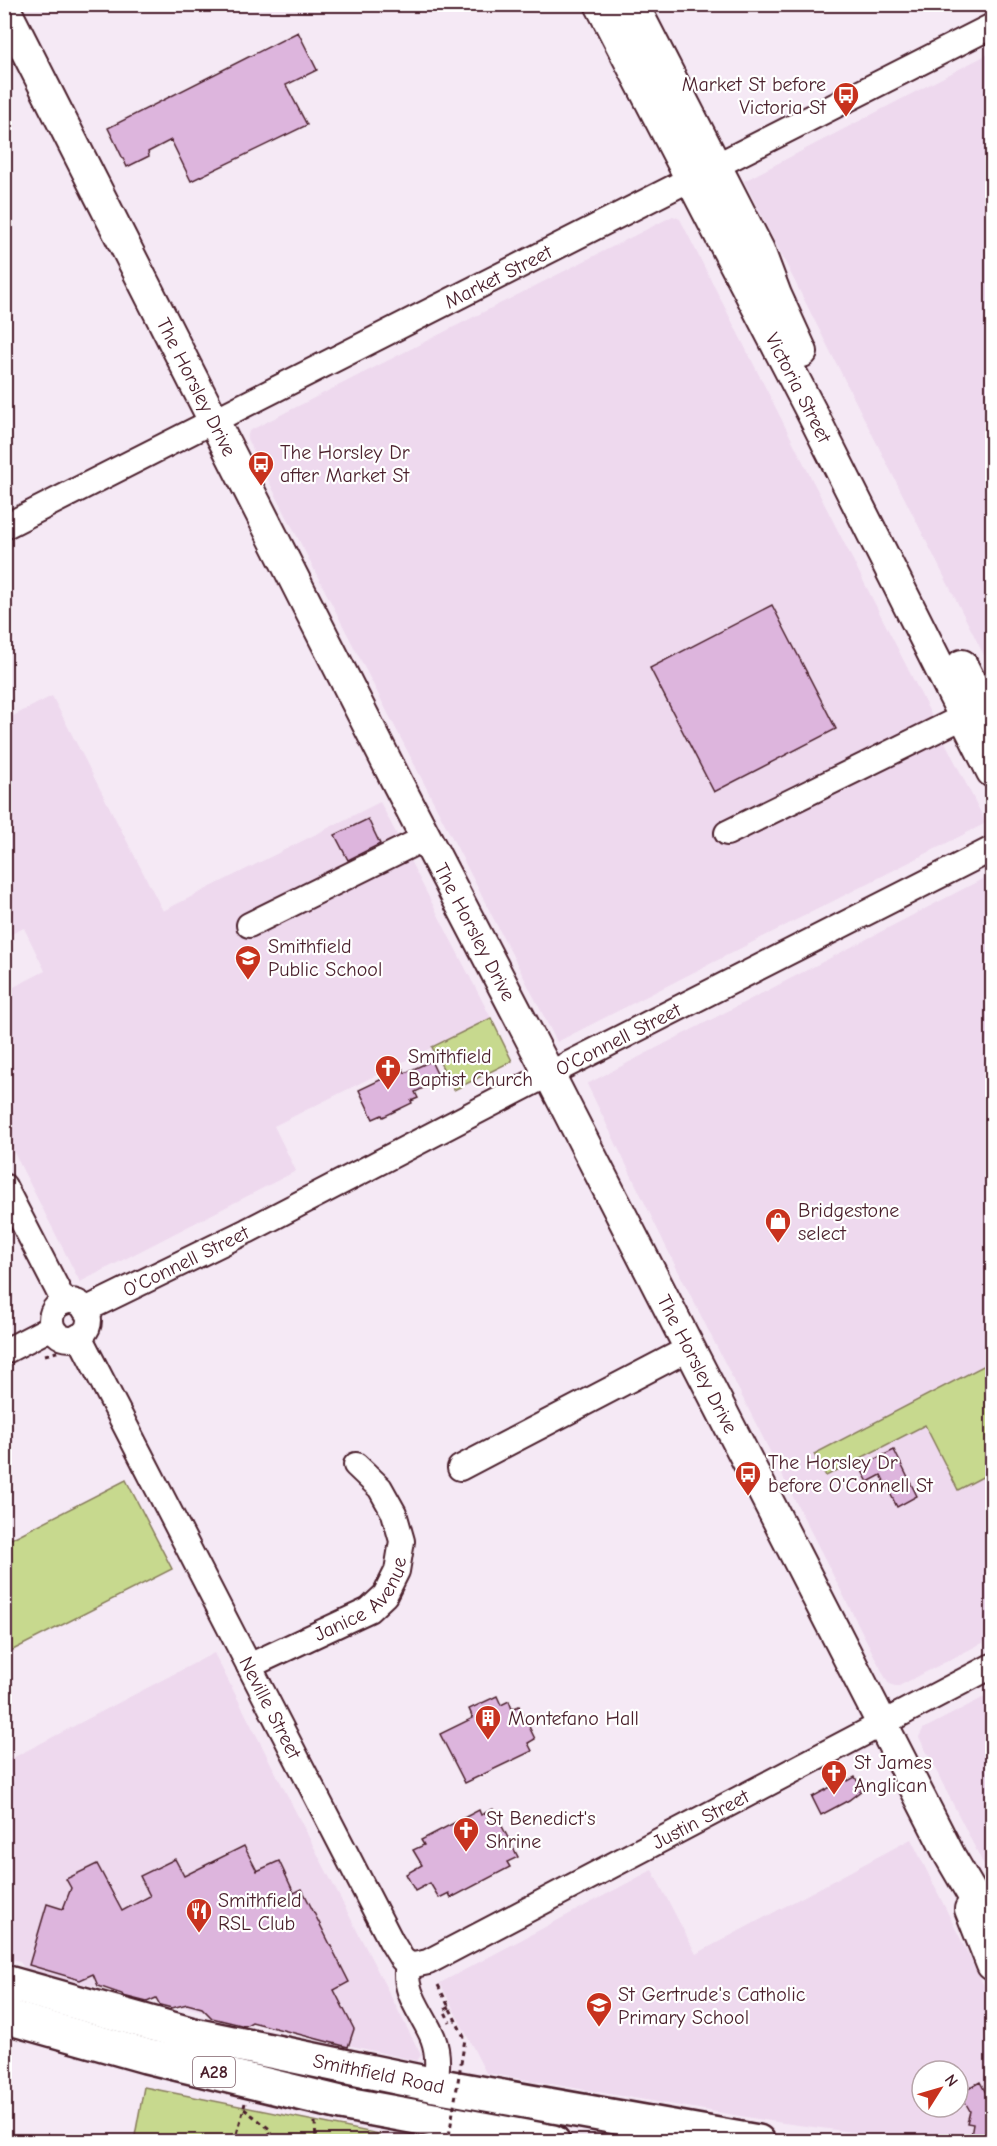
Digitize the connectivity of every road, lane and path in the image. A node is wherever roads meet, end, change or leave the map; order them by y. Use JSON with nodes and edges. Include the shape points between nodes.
{"nodes":[{"id":1,"x":600,"y":4,"type":"edge"},
{"id":2,"x":633,"y":4,"type":"edge"},
{"id":3,"x":4,"y":7,"type":"edge"},
{"id":4,"x":993,"y":26,"type":"edge"},
{"id":5,"x":716,"y":166,"type":"junction"},
{"id":6,"x":689,"y":179,"type":"junction"},
{"id":7,"x":213,"y":421,"type":"junction"},
{"id":8,"x":4,"y":527,"type":"edge"},
{"id":9,"x":979,"y":720,"type":"edge"},
{"id":10,"x":993,"y":772,"type":"edge"},
{"id":11,"x":727,"y":833,"type":"dead end"},
{"id":12,"x":425,"y":837,"type":"junction"},
{"id":13,"x":993,"y":849,"type":"edge"},
{"id":14,"x":249,"y":925,"type":"dead end"},
{"id":15,"x":549,"y":1074,"type":"junction"},
{"id":16,"x":4,"y":1186,"type":"edge"},
{"id":17,"x":75,"y":1306,"type":"junction"},
{"id":18,"x":52,"y":1327,"type":"junction"},
{"id":19,"x":74,"y":1346,"type":"junction"},
{"id":20,"x":690,"y":1348,"type":"junction"},
{"id":21,"x":4,"y":1352,"type":"edge"},
{"id":22,"x":45,"y":1355,"type":"dead end"},
{"id":23,"x":356,"y":1465,"type":"dead end"},
{"id":24,"x":460,"y":1468,"type":"dead end"},
{"id":25,"x":249,"y":1666,"type":"junction"},
{"id":26,"x":993,"y":1666,"type":"edge"},
{"id":27,"x":882,"y":1723,"type":"junction"},
{"id":28,"x":950,"y":1856,"type":"junction"},
{"id":29,"x":993,"y":1928,"type":"edge"},
{"id":30,"x":408,"y":1964,"type":"junction"},
{"id":31,"x":993,"y":1965,"type":"edge"},
{"id":32,"x":4,"y":1982,"type":"edge"},
{"id":33,"x":438,"y":1985,"type":"dead end"},
{"id":34,"x":449,"y":2007,"type":"junction"},
{"id":35,"x":4,"y":2016,"type":"edge"},
{"id":36,"x":450,"y":2022,"type":"dead end"},
{"id":37,"x":435,"y":2085,"type":"junction"},
{"id":38,"x":244,"y":2109,"type":"dead end"},
{"id":39,"x":241,"y":2120,"type":"dead end"},
{"id":40,"x":235,"y":2142,"type":"edge"},
{"id":41,"x":267,"y":2142,"type":"edge"},
{"id":42,"x":448,"y":2142,"type":"edge"},
{"id":43,"x":553,"y":2142,"type":"edge"},
{"id":44,"x":758,"y":2142,"type":"edge"}],
"edges":[{"from":1,"to":6,"type":"main road","name":"Victoria Street"},
{"from":2,"to":5,"type":"main road","name":"Victoria Street"},
{"from":3,"to":7,"type":"main road","name":"The Horsley Drive"},
{"from":4,"to":5,"type":"street","name":"Market Street"},
{"from":5,"to":6,"type":"street","name":"Market Street"},
{"from":5,"to":9,"type":"main road","name":"Victoria Street"},
{"from":6,"to":7,"type":"street","name":"Market Street"},
{"from":6,"to":9,"type":"main road","name":"Victoria Street"},
{"from":7,"to":8,"type":"street","name":"Market Street"},
{"from":7,"to":12,"type":"main road","name":"The Horsley Drive"},
{"from":9,"to":10,"type":"main road","name":"Victoria Street"},
{"from":9,"to":11,"type":"street"},
{"from":12,"to":14,"type":"street"},
{"from":12,"to":15,"type":"main road","name":"The Horsley Drive"},
{"from":13,"to":15,"type":"street","name":"O'Connell Street"},
{"from":15,"to":17,"type":"street","name":"O'Connell Street","via":[[247,1230]]},
{"from":15,"to":20,"type":"main road","name":"The Horsley Drive"},
{"from":16,"to":17,"type":"street"},
{"from":17,"to":18,"type":"street","via":[[56,1307]]},
{"from":17,"to":19,"type":"street","via":[[88,1323]]},
{"from":18,"to":19,"type":"street","via":[[57,1334],[73,1339]]},
{"from":18,"to":21,"type":"street"},
{"from":19,"to":22,"type":"path"},
{"from":19,"to":25,"type":"street","name":"Neville Street"},
{"from":20,"to":24,"type":"street"},
{"from":20,"to":27,"type":"main road","name":"The Horsley Drive"},
{"from":23,"to":25,"type":"street","name":"Janice Avenue","via":[[380,1488],[394,1513],[402,1541],[398,1571],[385,1594],[369,1610]]},
{"from":25,"to":30,"type":"street","name":"Neville Street","via":[[391,1941]]},
{"from":26,"to":27,"type":"street","name":"Justin Street"},
{"from":27,"to":28,"type":"main road","name":"The Horsley Drive"},
{"from":27,"to":30,"type":"street","name":"Justin Street","via":[[428,1962]]},
{"from":28,"to":29,"type":"main road","name":"The Horsley Drive"},
{"from":28,"to":31,"type":"main road","name":"The Horsley Drive"},
{"from":30,"to":37,"type":"street","via":[[408,1990],[433,2039],[438,2062]]},
{"from":32,"to":37,"type":"highway","name":"Smithfield Road","number":"A28","via":[[193,2035]]},
{"from":33,"to":34,"type":"path","bridge":true},
{"from":34,"to":36,"type":"path","via":[[444,2010]]},
{"from":34,"to":42,"type":"path","bridge":true,"via":[[465,2039]]},
{"from":35,"to":43,"type":"highway","name":"Smithfield Road","number":"A28","via":[[146,2056],[341,2103]]},
{"from":37,"to":44,"type":"highway","name":"Smithfield Road","number":"A28"},
{"from":38,"to":41,"type":"path","via":[[271,2130]]},
{"from":39,"to":40,"type":"path"}]}
